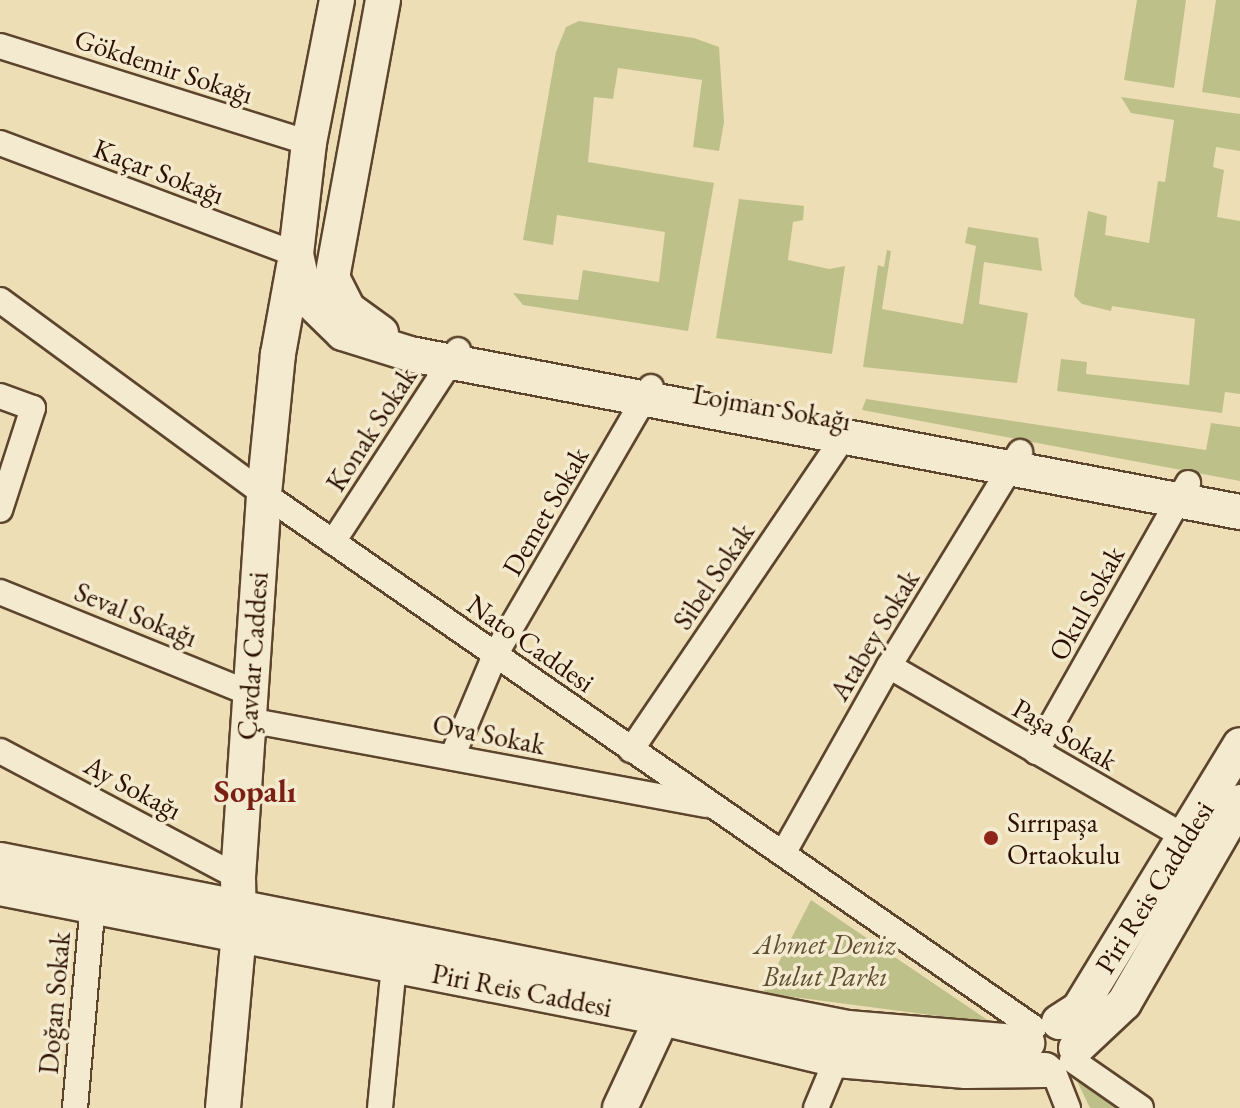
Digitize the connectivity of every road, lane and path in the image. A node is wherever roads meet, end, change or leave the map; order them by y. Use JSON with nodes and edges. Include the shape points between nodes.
{"nodes":[{"id":1,"x":337,"y":0,"type":"edge"},
{"id":2,"x":383,"y":0,"type":"edge"},
{"id":3,"x":0,"y":46,"type":"edge"},
{"id":4,"x":0,"y":143,"type":"edge"},
{"id":5,"x":309,"y":143,"type":"junction"},
{"id":6,"x":296,"y":254,"type":"junction"},
{"id":7,"x":0,"y":300,"type":"edge"},
{"id":8,"x":326,"y":322,"type":"junction"},
{"id":9,"x":371,"y":330,"type":"junction"},
{"id":10,"x":278,"y":354,"type":"junction"},
{"id":11,"x":410,"y":354,"type":"joint"},
{"id":12,"x":455,"y":355,"type":"junction"},
{"id":13,"x":648,"y":392,"type":"junction"},
{"id":14,"x":0,"y":396,"type":"edge"},
{"id":15,"x":844,"y":436,"type":"junction"},
{"id":16,"x":1016,"y":460,"type":"junction"},
{"id":17,"x":1183,"y":492,"type":"junction"},
{"id":18,"x":1240,"y":492,"type":"edge"},
{"id":19,"x":264,"y":494,"type":"junction"},
{"id":20,"x":0,"y":510,"type":"edge"},
{"id":21,"x":1240,"y":512,"type":"edge"},
{"id":22,"x":333,"y":542,"type":"junction"},
{"id":23,"x":0,"y":592,"type":"edge"},
{"id":24,"x":495,"y":655,"type":"junction"},
{"id":25,"x":889,"y":666,"type":"junction"},
{"id":26,"x":249,"y":707,"type":"junction"},
{"id":27,"x":1240,"y":745,"type":"edge"},
{"id":28,"x":631,"y":750,"type":"junction"},
{"id":29,"x":0,"y":751,"type":"edge"},
{"id":30,"x":1036,"y":752,"type":"junction"},
{"id":31,"x":452,"y":757,"type":"junction"},
{"id":32,"x":1240,"y":802,"type":"edge"},
{"id":33,"x":719,"y":808,"type":"junction"},
{"id":34,"x":1198,"y":845,"type":"junction"},
{"id":35,"x":784,"y":852,"type":"junction"},
{"id":36,"x":0,"y":860,"type":"edge"},
{"id":37,"x":0,"y":888,"type":"edge"},
{"id":38,"x":93,"y":904,"type":"junction"},
{"id":39,"x":239,"y":905,"type":"junction"},
{"id":40,"x":394,"y":966,"type":"junction"},
{"id":41,"x":662,"y":1018,"type":"junction"},
{"id":42,"x":848,"y":1028,"type":"junction"},
{"id":43,"x":1052,"y":1049,"type":"junction"},
{"id":44,"x":837,"y":1060,"type":"junction"},
{"id":45,"x":75,"y":1108,"type":"edge"},
{"id":46,"x":223,"y":1108,"type":"edge"},
{"id":47,"x":380,"y":1108,"type":"edge"},
{"id":48,"x":620,"y":1108,"type":"edge"},
{"id":49,"x":816,"y":1108,"type":"edge"},
{"id":50,"x":1068,"y":1108,"type":"edge"},
{"id":51,"x":1141,"y":1108,"type":"edge"}],
"edges":[{"from":1,"to":5,"type":"main road","name":"Çavdar Caddesi"},
{"from":2,"to":9,"type":"main road","via":[[332,278],[348,309]]},
{"from":3,"to":5,"type":"street","name":"Gökdemir Sokağı"},
{"from":4,"to":6,"type":"street","name":"Kaçar Sokağı"},
{"from":5,"to":6,"type":"main road","name":"Çavdar Caddesi"},
{"from":6,"to":8,"type":"main road","name":"Çavdar Caddesi","via":[[305,296]]},
{"from":6,"to":10,"type":"main road","name":"Çavdar Caddesi"},
{"from":7,"to":19,"type":"street","name":"Nato Caddesi"},
{"from":8,"to":9,"type":"main road","name":"Lojman Sokağı","via":[[348,320]]},
{"from":8,"to":10,"type":"main road","via":[[299,333]]},
{"from":8,"to":11,"type":"main road","name":"Çavdar Caddesi","via":[[367,344]]},
{"from":9,"to":12,"type":"main road","name":"Lojman Sokağı"},
{"from":10,"to":19,"type":"main road","name":"Çavdar Caddesi"},
{"from":11,"to":12,"type":"main road","name":"Lojman Sokağı"},
{"from":12,"to":13,"type":"main road","name":"Lojman Sokağı"},
{"from":12,"to":22,"type":"street","name":"Konak Sokak"},
{"from":13,"to":15,"type":"main road","name":"Lojman Sokağı"},
{"from":13,"to":16,"type":"main road","name":"Lojman Sokağı"},
{"from":13,"to":24,"type":"street","name":"Demet Sokak"},
{"from":14,"to":20,"type":"street","via":[[33,408]]},
{"from":15,"to":16,"type":"main road","name":"Lojman Sokağı"},
{"from":15,"to":28,"type":"street","name":"Sibel Sokak"},
{"from":16,"to":17,"type":"main road","name":"Lojman Sokağı"},
{"from":16,"to":25,"type":"street","name":"Atabey Sokak"},
{"from":17,"to":18,"type":"main road","name":"Lojman Sokağı"},
{"from":17,"to":21,"type":"main road","name":"Lojman Sokağı"},
{"from":17,"to":30,"type":"street","name":"Okul Sokak"},
{"from":19,"to":22,"type":"street","name":"Nato Caddesi"},
{"from":19,"to":26,"type":"main road","name":"Çavdar Caddesi"},
{"from":22,"to":24,"type":"street","name":"Nato Caddesi"},
{"from":23,"to":26,"type":"street","name":"Seval Sokağı"},
{"from":24,"to":28,"type":"street","name":"Nato Caddesi"},
{"from":24,"to":31,"type":"street","name":"Demet Sokak"},
{"from":25,"to":30,"type":"street","name":"Paşa Sokak"},
{"from":25,"to":35,"type":"street","name":"Atabey Sokak"},
{"from":26,"to":31,"type":"street","name":"Ova Sokak"},
{"from":26,"to":39,"type":"main road","name":"Çavdar Caddesi"},
{"from":27,"to":34,"type":"main road","name":"Piri Reis Cadddesi"},
{"from":28,"to":33,"type":"street","name":"Nato Caddesi"},
{"from":29,"to":39,"type":"street","name":"Ay Sokağı"},
{"from":30,"to":34,"type":"street","name":"Paşa Sokak"},
{"from":31,"to":33,"type":"street","name":"Ova Sokak"},
{"from":32,"to":34,"type":"main road","name":"Piri Reis Cadddesi"},
{"from":33,"to":35,"type":"street","name":"Nato Caddesi"},
{"from":34,"to":43,"type":"main road","name":"Piri Reis Cadddesi"},
{"from":35,"to":43,"type":"street","name":"Nato Caddesi"},
{"from":36,"to":39,"type":"main road","name":"Piri Reis Caddesi"},
{"from":37,"to":38,"type":"main road","name":"Piri Reis Caddesi"},
{"from":38,"to":39,"type":"main road","name":"Piri Reis Caddesi"},
{"from":38,"to":45,"type":"street","name":"Doğan Sokak"},
{"from":39,"to":40,"type":"main road","name":"Piri Reis Caddesi"},
{"from":39,"to":42,"type":"main road","name":"Piri Reis Caddesi"},
{"from":39,"to":46,"type":"main road","name":"Çavdar Caddesi"},
{"from":40,"to":41,"type":"main road","name":"Piri Reis Caddesi"},
{"from":40,"to":47,"type":"street"},
{"from":41,"to":44,"type":"main road","name":"Piri Reis Caddesi"},
{"from":41,"to":48,"type":"main road"},
{"from":42,"to":43,"type":"main road","name":"Piri Reis Caddesi"},
{"from":42,"to":44,"type":"street"},
{"from":43,"to":44,"type":"main road","name":"Piri Reis Caddesi","via":[[966,1071]]},
{"from":43,"to":50,"type":"street"},
{"from":43,"to":51,"type":"street","name":"Nato Caddesi"},
{"from":44,"to":49,"type":"street"}]}
